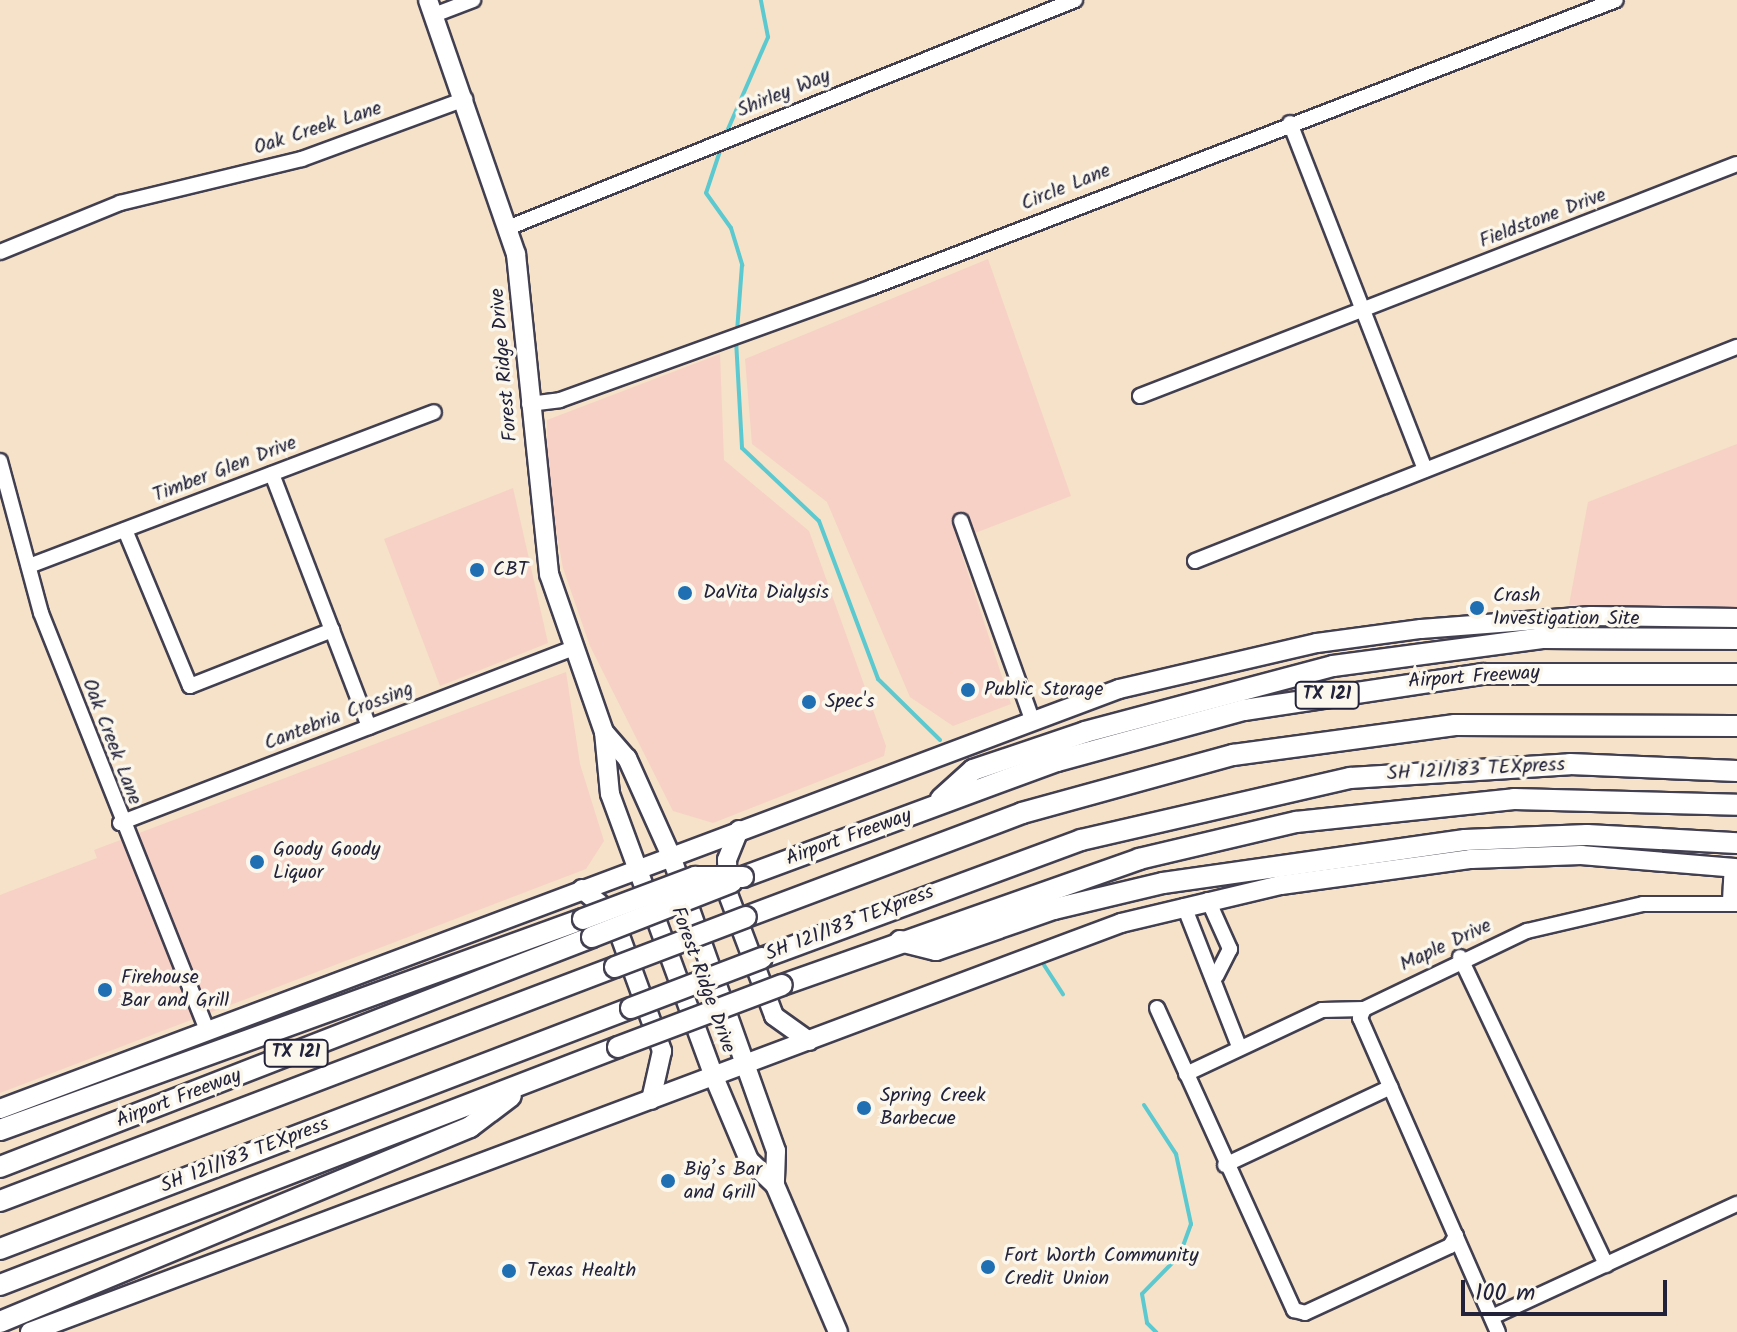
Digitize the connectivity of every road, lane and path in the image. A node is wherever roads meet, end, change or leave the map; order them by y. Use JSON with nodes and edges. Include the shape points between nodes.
{"nodes":[{"id":1,"x":473,"y":0,"type":"edge"},
{"id":2,"x":1075,"y":0,"type":"edge"},
{"id":3,"x":1616,"y":0,"type":"edge"},
{"id":4,"x":431,"y":7,"type":"edge"},
{"id":5,"x":465,"y":99,"type":"junction"},
{"id":6,"x":1290,"y":123,"type":"junction"},
{"id":7,"x":1737,"y":164,"type":"edge"},
{"id":8,"x":510,"y":227,"type":"junction"},
{"id":9,"x":0,"y":252,"type":"edge"},
{"id":10,"x":1363,"y":310,"type":"junction"},
{"id":11,"x":1737,"y":347,"type":"edge"},
{"id":12,"x":1140,"y":396,"type":"dead end"},
{"id":13,"x":529,"y":404,"type":"junction"},
{"id":14,"x":434,"y":412,"type":"dead end"},
{"id":15,"x":0,"y":461,"type":"edge"},
{"id":16,"x":1425,"y":470,"type":"junction"},
{"id":17,"x":272,"y":474,"type":"junction"},
{"id":18,"x":961,"y":521,"type":"dead end"},
{"id":19,"x":125,"y":530,"type":"junction"},
{"id":20,"x":1195,"y":561,"type":"dead end"},
{"id":21,"x":29,"y":566,"type":"junction"},
{"id":22,"x":1737,"y":618,"type":"edge"},
{"id":23,"x":332,"y":630,"type":"junction"},
{"id":24,"x":1737,"y":639,"type":"edge"},
{"id":25,"x":571,"y":649,"type":"junction"},
{"id":26,"x":1737,"y":674,"type":"edge"},
{"id":27,"x":1737,"y":715,"type":"edge"},
{"id":28,"x":1031,"y":717,"type":"junction"},
{"id":29,"x":1676,"y":722,"type":"junction"},
{"id":30,"x":1737,"y":726,"type":"edge"},
{"id":31,"x":369,"y":727,"type":"junction"},
{"id":32,"x":604,"y":732,"type":"junction"},
{"id":33,"x":1737,"y":771,"type":"edge"},
{"id":34,"x":1737,"y":805,"type":"edge"},
{"id":35,"x":933,"y":807,"type":"junction"},
{"id":36,"x":120,"y":823,"type":"junction"},
{"id":37,"x":739,"y":830,"type":"junction"},
{"id":38,"x":1737,"y":843,"type":"edge"},
{"id":39,"x":671,"y":856,"type":"junction"},
{"id":40,"x":1734,"y":868,"type":"edge"},
{"id":41,"x":637,"y":869,"type":"junction"},
{"id":42,"x":582,"y":889,"type":"junction"},
{"id":43,"x":1208,"y":900,"type":"junction"},
{"id":44,"x":1733,"y":902,"type":"edge"},
{"id":45,"x":1184,"y":906,"type":"junction"},
{"id":46,"x":587,"y":928,"type":"junction"},
{"id":47,"x":900,"y":941,"type":"junction"},
{"id":48,"x":1460,"y":957,"type":"junction"},
{"id":49,"x":1216,"y":976,"type":"junction"},
{"id":50,"x":1157,"y":1008,"type":"dead end"},
{"id":51,"x":1364,"y":1009,"type":"junction"},
{"id":52,"x":207,"y":1030,"type":"junction"},
{"id":53,"x":809,"y":1041,"type":"junction"},
{"id":54,"x":1239,"y":1046,"type":"junction"},
{"id":55,"x":744,"y":1065,"type":"junction"},
{"id":56,"x":1186,"y":1074,"type":"junction"},
{"id":57,"x":714,"y":1077,"type":"junction"},
{"id":58,"x":530,"y":1081,"type":"junction"},
{"id":59,"x":1391,"y":1087,"type":"junction"},
{"id":60,"x":651,"y":1100,"type":"junction"},
{"id":61,"x":0,"y":1109,"type":"edge"},
{"id":62,"x":0,"y":1130,"type":"edge"},
{"id":63,"x":1225,"y":1165,"type":"junction"},
{"id":64,"x":0,"y":1167,"type":"edge"},
{"id":65,"x":775,"y":1185,"type":"junction"},
{"id":66,"x":0,"y":1201,"type":"edge"},
{"id":67,"x":1737,"y":1204,"type":"edge"},
{"id":68,"x":1456,"y":1236,"type":"junction"},
{"id":69,"x":0,"y":1249,"type":"edge"},
{"id":70,"x":1606,"y":1265,"type":"junction"},
{"id":71,"x":0,"y":1285,"type":"edge"},
{"id":72,"x":1492,"y":1317,"type":"junction"},
{"id":73,"x":0,"y":1322,"type":"edge"},
{"id":74,"x":30,"y":1332,"type":"edge"},
{"id":75,"x":838,"y":1332,"type":"edge"},
{"id":76,"x":1498,"y":1332,"type":"edge"}],
"edges":[{"from":1,"to":4,"type":"street"},
{"from":2,"to":8,"type":"street","name":"Shirley Way"},
{"from":3,"to":6,"type":"street","name":"Circle Lane"},
{"from":4,"to":5,"type":"main road","name":"Forest Ridge Drive"},
{"from":5,"to":8,"type":"main road","name":"Forest Ridge Drive"},
{"from":5,"to":9,"type":"street","name":"Oak Creek Lane","via":[[302,159],[120,203]]},
{"from":6,"to":10,"type":"street"},
{"from":6,"to":13,"type":"street","name":"Circle Lane","via":[[746,333],[560,400]]},
{"from":7,"to":10,"type":"street","name":"Fieldstone Drive"},
{"from":8,"to":13,"type":"main road","name":"Forest Ridge Drive","via":[[526,315]]},
{"from":10,"to":12,"type":"street","name":"Fieldstone Drive"},
{"from":10,"to":16,"type":"street"},
{"from":11,"to":16,"type":"street"},
{"from":13,"to":25,"type":"main road","name":"Forest Ridge Drive","via":[[547,562]]},
{"from":14,"to":17,"type":"street","name":"Timber Glen Drive"},
{"from":15,"to":21,"type":"street","name":"Oak Creek Lane"},
{"from":16,"to":20,"type":"street"},
{"from":17,"to":19,"type":"street","name":"Timber Glen Drive"},
{"from":17,"to":23,"type":"street"},
{"from":18,"to":28,"type":"street"},
{"from":19,"to":21,"type":"street","name":"Timber Glen Drive"},
{"from":19,"to":23,"type":"street","via":[[190,686]]},
{"from":21,"to":36,"type":"street","name":"Oak Creek Lane"},
{"from":22,"to":28,"type":"main road","via":[[1591,616],[1401,631],[1211,665]]},
{"from":23,"to":31,"type":"street"},
{"from":24,"to":35,"type":"highway","via":[[1542,638],[1333,666],[1085,732],[973,770]]},
{"from":25,"to":31,"type":"street","name":"Cantebria Crossing"},
{"from":25,"to":32,"type":"main road","name":"Forest Ridge Drive"},
{"from":26,"to":35,"type":"highway","name":"Airport Freeway","number":"TX 121","via":[[1483,674],[1382,686],[1149,732]]},
{"from":27,"to":29,"type":"highway"},
{"from":28,"to":37,"type":"main road"},
{"from":29,"to":30,"type":"highway"},
{"from":29,"to":66,"type":"highway","bridge":true,"via":[[1455,725],[1233,755],[1022,813]]},
{"from":31,"to":36,"type":"street","name":"Cantebria Crossing"},
{"from":32,"to":39,"type":"main road","name":"Forest Ridge Drive","via":[[627,758]]},
{"from":32,"to":41,"type":"main road","name":"Forest Ridge Drive","via":[[602,766]]},
{"from":33,"to":69,"type":"highway","name":"SH 121/183 TEXpress","bridge":true,"via":[[1570,764],[1350,778],[1081,840]]},
{"from":34,"to":47,"type":"highway","via":[[1514,799],[1296,822],[1139,859]]},
{"from":35,"to":46,"type":"highway","name":"Airport Freeway","number":"TX 121","bridge":true},
{"from":36,"to":52,"type":"street","name":"Oak Creek Lane"},
{"from":37,"to":39,"type":"main road"},
{"from":37,"to":53,"type":"main road","via":[[727,860],[728,894],[774,1016]]},
{"from":38,"to":47,"type":"highway","via":[[1587,835],[1465,840],[1163,883],[1054,909],[936,950]]},
{"from":39,"to":41,"type":"main road"},
{"from":39,"to":55,"type":"main road","name":"Forest Ridge Drive"},
{"from":40,"to":43,"type":"main road","via":[[1581,855],[1471,859]]},
{"from":40,"to":44,"type":"street"},
{"from":41,"to":42,"type":"main road"},
{"from":41,"to":57,"type":"main road","name":"Forest Ridge Drive"},
{"from":42,"to":52,"type":"main road"},
{"from":42,"to":60,"type":"main road","via":[[612,914],[662,1051]]},
{"from":43,"to":45,"type":"main road"},
{"from":43,"to":49,"type":"street","via":[[1230,949]]},
{"from":44,"to":48,"type":"street","name":"Maple Drive","via":[[1643,904],[1527,931]]},
{"from":45,"to":49,"type":"street"},
{"from":45,"to":53,"type":"main road","via":[[1053,946]]},
{"from":46,"to":62,"type":"highway"},
{"from":46,"to":64,"type":"highway","name":"Airport Freeway","number":"TX 121"},
{"from":47,"to":58,"type":"highway","bridge":true},
{"from":48,"to":51,"type":"street","name":"Maple Drive"},
{"from":48,"to":70,"type":"street"},
{"from":49,"to":54,"type":"street","via":[[1218,1002]]},
{"from":50,"to":56,"type":"street"},
{"from":51,"to":54,"type":"street","name":"Maple Drive","via":[[1322,1010]]},
{"from":51,"to":59,"type":"street","via":[[1360,1018]]},
{"from":52,"to":61,"type":"main road"},
{"from":53,"to":55,"type":"main road"},
{"from":54,"to":56,"type":"street","name":"Maple Drive"},
{"from":55,"to":57,"type":"main road"},
{"from":55,"to":65,"type":"main road","name":"Forest Ridge Drive","via":[[776,1151]]},
{"from":56,"to":63,"type":"street"},
{"from":57,"to":60,"type":"main road"},
{"from":57,"to":65,"type":"main road","name":"Forest Ridge Drive","via":[[749,1160]]},
{"from":58,"to":71,"type":"highway"},
{"from":58,"to":73,"type":"highway","via":[[470,1127]]},
{"from":59,"to":63,"type":"street"},
{"from":59,"to":68,"type":"street"},
{"from":60,"to":74,"type":"main road"},
{"from":63,"to":68,"type":"street","via":[[1294,1310],[1305,1313],[1450,1246]]},
{"from":65,"to":75,"type":"main road","name":"Forest Ridge Drive"},
{"from":67,"to":70,"type":"street"},
{"from":68,"to":72,"type":"street"},
{"from":70,"to":72,"type":"street"},
{"from":72,"to":76,"type":"street"}]}
